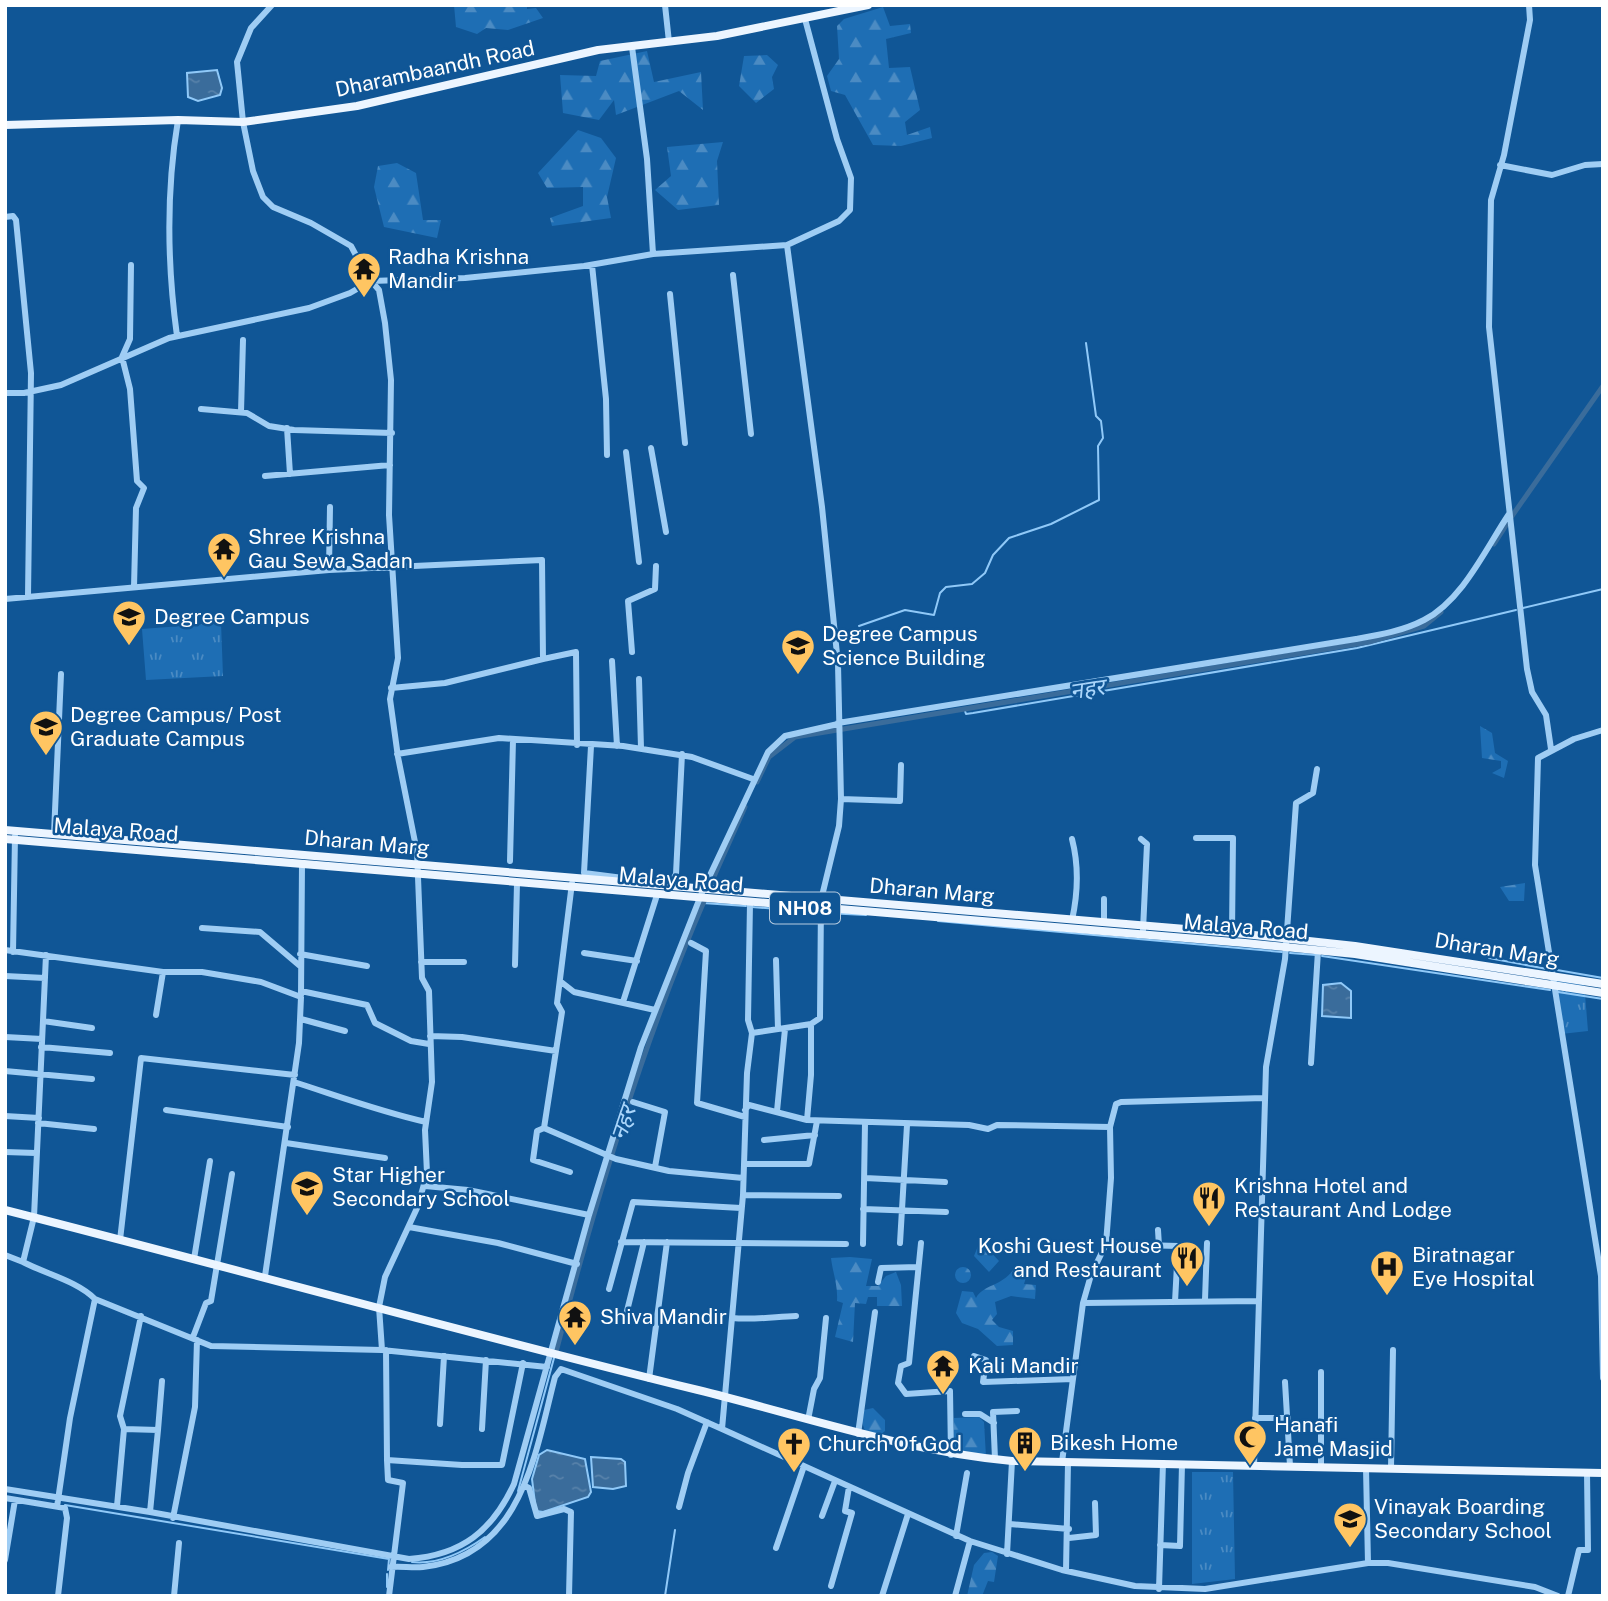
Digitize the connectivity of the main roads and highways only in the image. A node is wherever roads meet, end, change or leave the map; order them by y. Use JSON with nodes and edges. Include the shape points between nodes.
{"nodes":[{"id":1,"x":868,"y":5,"type":"edge"},
{"id":2,"x":5,"y":125,"type":"edge"},
{"id":3,"x":5,"y":830,"type":"edge"},
{"id":4,"x":15,"y":835,"type":"junction"},
{"id":5,"x":5,"y":839,"type":"edge"},
{"id":6,"x":284,"y":858,"type":"junction"},
{"id":7,"x":417,"y":870,"type":"junction"},
{"id":8,"x":572,"y":883,"type":"junction"},
{"id":9,"x":701,"y":894,"type":"junction"},
{"id":10,"x":821,"y":905,"type":"junction"},
{"id":11,"x":1143,"y":931,"type":"junction"},
{"id":12,"x":1286,"y":943,"type":"junction"},
{"id":13,"x":1371,"y":952,"type":"junction"},
{"id":14,"x":1553,"y":981,"type":"junction"},
{"id":15,"x":1603,"y":984,"type":"edge"},
{"id":16,"x":1603,"y":993,"type":"edge"},
{"id":17,"x":5,"y":1210,"type":"edge"},
{"id":18,"x":1603,"y":1473,"type":"edge"}],
"edges":[{"from":1,"to":2,"type":"main road","name":"Dharambaandh Road","via":[[669,42],[598,50],[356,106],[243,122]]},
{"from":3,"to":4,"type":"main road","name":"Dharan Marg","number":"NH08"},
{"from":4,"to":5,"type":"main road","name":"Malaya Road","number":"NH08"},
{"from":4,"to":6,"type":"main road","name":"Malaya Road","number":"NH08"},
{"from":4,"to":6,"type":"main road","name":"Dharan Marg","number":"NH08","via":[[54,834]]},
{"from":6,"to":7,"type":"main road","name":"Dharan Marg","number":"NH08"},
{"from":6,"to":7,"type":"main road","name":"Malaya Road","number":"NH08","via":[[303,864]]},
{"from":7,"to":8,"type":"main road","name":"Dharan Marg","number":"NH08"},
{"from":7,"to":8,"type":"main road","name":"Malaya Road","number":"NH08","via":[[517,883]]},
{"from":8,"to":9,"type":"main road","name":"Dharan Marg","number":"NH08"},
{"from":8,"to":9,"type":"main road","name":"Malaya Road","number":"NH08","via":[[657,895]]},
{"from":9,"to":10,"type":"main road","name":"Dharan Marg","number":"NH08"},
{"from":9,"to":10,"type":"main road","name":"Malaya Road","number":"NH08","via":[[750,903]]},
{"from":10,"to":11,"type":"main road","name":"Malaya Road","number":"NH08"},
{"from":10,"to":11,"type":"main road","name":"Dharan Marg","number":"NH08","via":[[1072,920]]},
{"from":11,"to":12,"type":"main road","name":"Malaya Road","number":"NH08"},
{"from":11,"to":12,"type":"main road","name":"Dharan Marg","number":"NH08","via":[[1232,933]]},
{"from":12,"to":13,"type":"main road","name":"Dharan Marg","number":"NH08"},
{"from":12,"to":13,"type":"main road","name":"Malaya Road","number":"NH08","via":[[1318,951]]},
{"from":13,"to":14,"type":"main road","name":"Dharan Marg","number":"NH08"},
{"from":14,"to":15,"type":"main road","name":"Dharan Marg","number":"NH08"},
{"from":14,"to":16,"type":"main road","number":"NH08"},
{"from":17,"to":18,"type":"main road","via":[[951,1455],[1012,1461]]}]}
